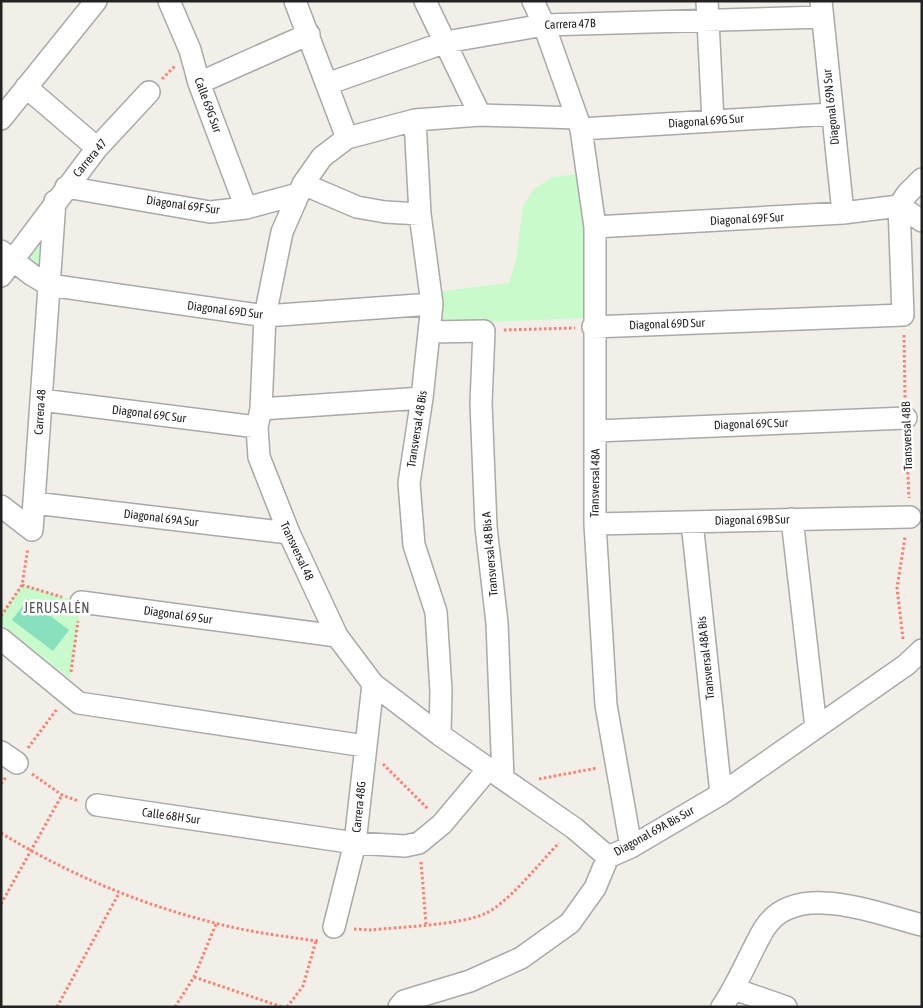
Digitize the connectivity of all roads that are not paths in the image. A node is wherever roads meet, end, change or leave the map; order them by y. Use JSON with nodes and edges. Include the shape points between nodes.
{"nodes":[{"id":1,"x":96,"y":1,"type":"edge"},
{"id":2,"x":169,"y":1,"type":"edge"},
{"id":3,"x":295,"y":1,"type":"edge"},
{"id":4,"x":425,"y":1,"type":"edge"},
{"id":5,"x":533,"y":1,"type":"edge"},
{"id":6,"x":822,"y":9,"type":"edge"},
{"id":7,"x":708,"y":11,"type":"edge"},
{"id":8,"x":544,"y":25,"type":"junction"},
{"id":9,"x":309,"y":34,"type":"junction"},
{"id":10,"x":446,"y":42,"type":"junction"},
{"id":11,"x":199,"y":83,"type":"junction"},
{"id":12,"x":327,"y":84,"type":"junction"},
{"id":13,"x":26,"y":87,"type":"junction"},
{"id":14,"x":149,"y":92,"type":"road end"},
{"id":15,"x":832,"y":114,"type":"junction"},
{"id":16,"x":480,"y":115,"type":"junction"},
{"id":17,"x":1,"y":119,"type":"edge"},
{"id":18,"x":415,"y":120,"type":"junction"},
{"id":19,"x":713,"y":121,"type":"junction"},
{"id":20,"x":579,"y":123,"type":"junction"},
{"id":21,"x":347,"y":138,"type":"junction"},
{"id":22,"x":97,"y":148,"type":"junction"},
{"id":23,"x":921,"y":174,"type":"edge"},
{"id":24,"x":300,"y":189,"type":"junction"},
{"id":25,"x":61,"y":194,"type":"junction"},
{"id":26,"x":899,"y":206,"type":"junction"},
{"id":27,"x":246,"y":208,"type":"junction"},
{"id":28,"x":420,"y":214,"type":"junction"},
{"id":29,"x":843,"y":214,"type":"junction"},
{"id":30,"x":922,"y":222,"type":"edge"},
{"id":31,"x":595,"y":227,"type":"junction"},
{"id":32,"x":5,"y":262,"type":"edge"},
{"id":33,"x":50,"y":285,"type":"junction"},
{"id":34,"x":432,"y":304,"type":"junction"},
{"id":35,"x":265,"y":316,"type":"junction"},
{"id":36,"x":593,"y":327,"type":"junction"},
{"id":37,"x":430,"y":332,"type":"junction"},
{"id":38,"x":422,"y":398,"type":"junction"},
{"id":39,"x":41,"y":400,"type":"junction"},
{"id":40,"x":259,"y":418,"type":"junction"},
{"id":41,"x":906,"y":418,"type":"road end"},
{"id":42,"x":596,"y":431,"type":"junction"},
{"id":43,"x":34,"y":503,"type":"junction"},
{"id":44,"x":1,"y":506,"type":"edge"},
{"id":45,"x":910,"y":517,"type":"road end"},
{"id":46,"x":792,"y":520,"type":"junction"},
{"id":47,"x":692,"y":522,"type":"junction"},
{"id":48,"x":595,"y":524,"type":"junction"},
{"id":49,"x":289,"y":533,"type":"junction"},
{"id":50,"x":81,"y":602,"type":"road end"},
{"id":51,"x":337,"y":636,"type":"junction"},
{"id":52,"x":1,"y":639,"type":"edge"},
{"id":53,"x":922,"y":650,"type":"edge"},
{"id":54,"x":373,"y":684,"type":"junction"},
{"id":55,"x":816,"y":728,"type":"junction"},
{"id":56,"x":440,"y":735,"type":"junction"},
{"id":57,"x":365,"y":746,"type":"junction"},
{"id":58,"x":501,"y":777,"type":"junction"},
{"id":59,"x":721,"y":794,"type":"junction"},
{"id":60,"x":96,"y":805,"type":"road end"},
{"id":61,"x":355,"y":843,"type":"junction"},
{"id":62,"x":631,"y":847,"type":"junction"},
{"id":63,"x":608,"y":857,"type":"junction"},
{"id":64,"x":922,"y":925,"type":"edge"},
{"id":65,"x":334,"y":927,"type":"road end"},
{"id":66,"x":734,"y":989,"type":"junction"},
{"id":67,"x":399,"y":1007,"type":"edge"},
{"id":68,"x":722,"y":1007,"type":"edge"},
{"id":69,"x":786,"y":1007,"type":"edge"}],
"edges":[{"from":1,"to":13,"type":"street"},
{"from":2,"to":11,"type":"street","name":"Calle 69G Sur","via":[[190,50]]},
{"from":3,"to":9,"type":"street"},
{"from":4,"to":10,"type":"street"},
{"from":5,"to":8,"type":"street","name":"Transversal 48A"},
{"from":6,"to":7,"type":"street","name":"Carrera 47B"},
{"from":6,"to":15,"type":"street","name":"Diagonal 69N Sur"},
{"from":7,"to":8,"type":"street","name":"Carrera 47B"},
{"from":7,"to":19,"type":"street"},
{"from":8,"to":10,"type":"street","name":"Carrera 47B"},
{"from":8,"to":20,"type":"street","name":"Transversal 48A"},
{"from":9,"to":11,"type":"street"},
{"from":9,"to":12,"type":"street"},
{"from":10,"to":12,"type":"street","name":"Carrera 47B"},
{"from":10,"to":16,"type":"street"},
{"from":11,"to":27,"type":"street","name":"Calle 69G Sur"},
{"from":12,"to":21,"type":"street"},
{"from":13,"to":17,"type":"street"},
{"from":13,"to":22,"type":"street"},
{"from":14,"to":22,"type":"street","name":"Carrera 47"},
{"from":15,"to":19,"type":"street","name":"Diagonal 69G Sur"},
{"from":15,"to":29,"type":"street","name":"Diagonal 69N Sur"},
{"from":16,"to":18,"type":"street","name":"Diagonal 69G Sur"},
{"from":16,"to":20,"type":"street","name":"Diagonal 69G Sur"},
{"from":18,"to":21,"type":"street","name":"Diagonal 69G Sur"},
{"from":18,"to":28,"type":"street","name":"Transversal 48 Bis"},
{"from":19,"to":20,"type":"street","name":"Diagonal 69G Sur"},
{"from":20,"to":31,"type":"street","name":"Transversal 48A"},
{"from":21,"to":24,"type":"street","name":"Transversal 48","via":[[322,157]]},
{"from":22,"to":25,"type":"street","name":"Carrera 47"},
{"from":23,"to":26,"type":"street"},
{"from":24,"to":27,"type":"street","name":"Diagonal 69F Sur"},
{"from":24,"to":28,"type":"street","via":[[357,207]]},
{"from":24,"to":35,"type":"street","name":"Transversal 48","via":[[282,232]]},
{"from":25,"to":27,"type":"street","name":"Diagonal 69F Sur","via":[[210,212]]},
{"from":25,"to":32,"type":"street","name":"Carrera 47"},
{"from":25,"to":33,"type":"street","name":"Carrera 48"},
{"from":26,"to":29,"type":"street","name":"Diagonal 69F Sur"},
{"from":26,"to":30,"type":"street"},
{"from":26,"to":36,"type":"street","name":"Diagonal 69D Sur","via":[[903,315]]},
{"from":28,"to":34,"type":"street","name":"Transversal 48 Bis"},
{"from":29,"to":31,"type":"street","name":"Diagonal 69F Sur"},
{"from":31,"to":36,"type":"street","name":"Transversal 48A"},
{"from":32,"to":33,"type":"street"},
{"from":33,"to":35,"type":"street","name":"Diagonal 69D Sur"},
{"from":33,"to":39,"type":"street","name":"Carrera 48"},
{"from":34,"to":35,"type":"street","name":"Diagonal 69D Sur"},
{"from":34,"to":37,"type":"street","name":"Transversal 48 Bis"},
{"from":35,"to":40,"type":"street","name":"Transversal 48"},
{"from":36,"to":42,"type":"street","name":"Transversal 48A"},
{"from":37,"to":38,"type":"street","name":"Transversal 48 Bis"},
{"from":37,"to":58,"type":"street","name":"Transversal 48 Bis A","via":[[484,331],[481,403],[486,527],[497,623]]},
{"from":38,"to":40,"type":"street","name":"Diagonal 69C Sur"},
{"from":38,"to":56,"type":"street","name":"Transversal 48 Bis","via":[[409,483],[414,545],[436,612]]},
{"from":39,"to":40,"type":"street","name":"Diagonal 69C Sur"},
{"from":39,"to":43,"type":"street","name":"Carrera 48"},
{"from":40,"to":49,"type":"street","name":"Transversal 48","via":[[259,457]]},
{"from":41,"to":42,"type":"street","name":"Diagonal 69C Sur"},
{"from":42,"to":48,"type":"street","name":"Transversal 48A"},
{"from":43,"to":44,"type":"street","name":"Carrera 48","via":[[32,530]]},
{"from":43,"to":49,"type":"street","name":"Diagonal 69A Sur"},
{"from":45,"to":46,"type":"street","name":"Diagonal 69B Sur"},
{"from":46,"to":47,"type":"street","name":"Diagonal 69B Sur"},
{"from":46,"to":55,"type":"street"},
{"from":47,"to":48,"type":"street","name":"Diagonal 69B Sur"},
{"from":47,"to":59,"type":"street","name":"Transversal 48A Bis"},
{"from":48,"to":62,"type":"street","name":"Transversal 48A","via":[[606,705]]},
{"from":49,"to":51,"type":"street","name":"Transversal 48"},
{"from":50,"to":51,"type":"street","name":"Diagonal 69 Sur"},
{"from":51,"to":54,"type":"street","name":"Transversal 48"},
{"from":52,"to":57,"type":"street","via":[[79,703]]},
{"from":53,"to":55,"type":"street","name":"Diagonal 69A Bis Sur","via":[[906,665]]},
{"from":54,"to":56,"type":"street","name":"Transversal 48"},
{"from":54,"to":57,"type":"street","name":"Carrera 48G"},
{"from":55,"to":59,"type":"street","name":"Diagonal 69A Bis Sur"},
{"from":56,"to":58,"type":"street","name":"Transversal 48"},
{"from":57,"to":61,"type":"street","name":"Carrera 48G"},
{"from":58,"to":61,"type":"street","name":"Calle 68H Sur","via":[[419,843],[405,846]]},
{"from":58,"to":63,"type":"street","name":"Transversal 48","via":[[574,828]]},
{"from":59,"to":62,"type":"street","name":"Diagonal 69A Bis Sur"},
{"from":60,"to":61,"type":"street","name":"Calle 68H Sur"},
{"from":61,"to":65,"type":"street","name":"Carrera 48G"},
{"from":62,"to":63,"type":"street","name":"Diagonal 69A Bis Sur"},
{"from":63,"to":67,"type":"street","name":"Diagonal 69A Bis Sur","via":[[595,888],[570,923],[521,958],[470,981],[404,1001]]},
{"from":64,"to":66,"type":"street","via":[[829,902],[804,902],[791,906],[765,928]]},
{"from":66,"to":68,"type":"street"},
{"from":66,"to":69,"type":"street"}]}
